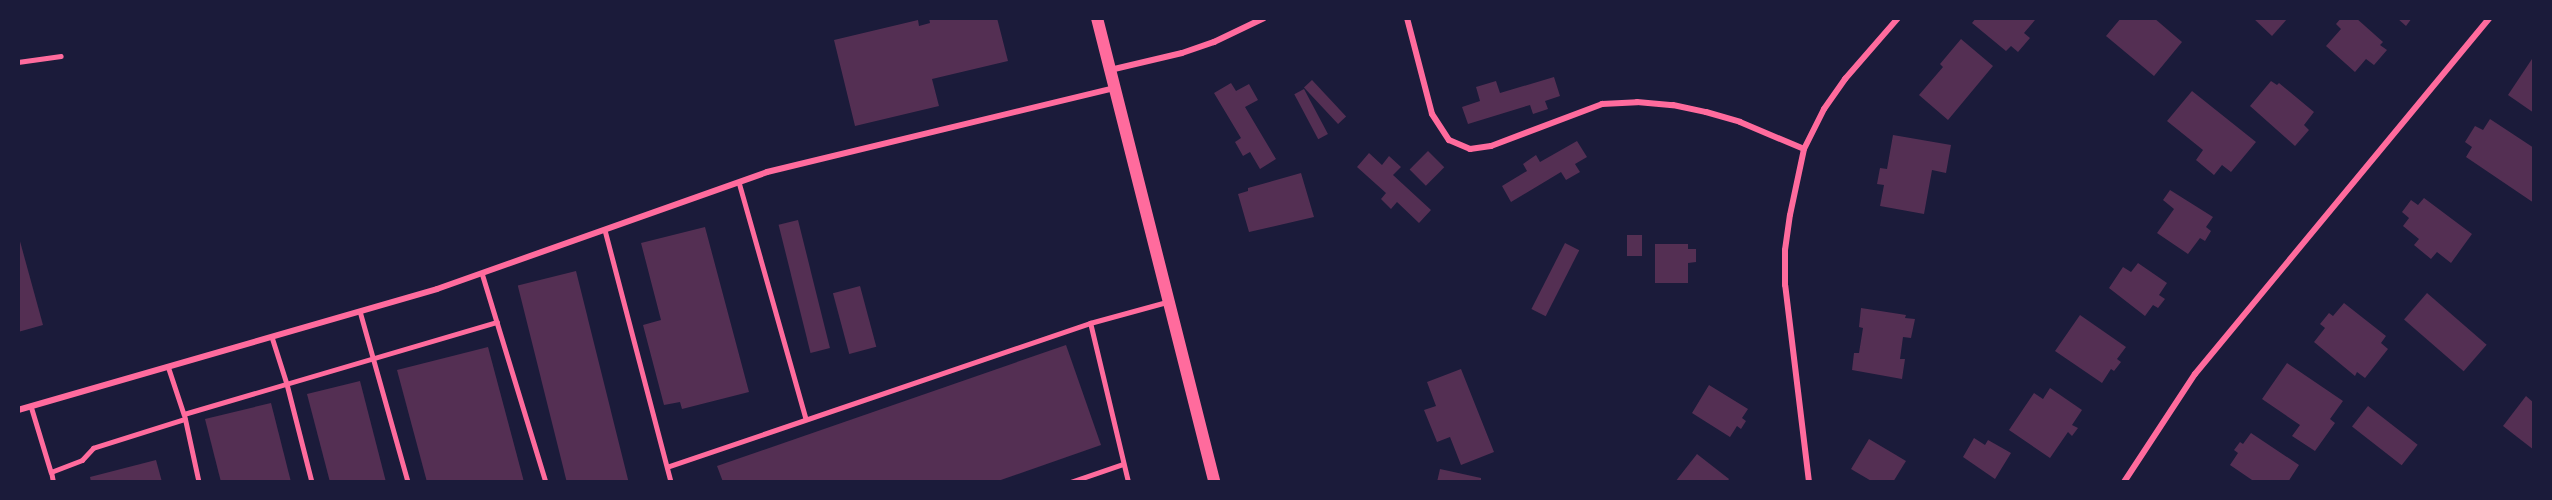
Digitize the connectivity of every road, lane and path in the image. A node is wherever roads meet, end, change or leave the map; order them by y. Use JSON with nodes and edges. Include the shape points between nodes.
{"nodes":[{"id":1,"x":1097,"y":18,"type":"edge"},
{"id":2,"x":1264,"y":18,"type":"edge"},
{"id":3,"x":1407,"y":18,"type":"edge"},
{"id":4,"x":1898,"y":18,"type":"edge"},
{"id":5,"x":2490,"y":18,"type":"edge"},
{"id":6,"x":61,"y":56,"type":"dead end"},
{"id":7,"x":18,"y":62,"type":"edge"},
{"id":8,"x":1110,"y":70,"type":"junction"},
{"id":9,"x":1114,"y":88,"type":"junction"},
{"id":10,"x":1804,"y":149,"type":"junction"},
{"id":11,"x":739,"y":182,"type":"junction"},
{"id":12,"x":605,"y":230,"type":"junction"},
{"id":13,"x":482,"y":273,"type":"junction"},
{"id":14,"x":1168,"y":302,"type":"junction"},
{"id":15,"x":360,"y":311,"type":"junction"},
{"id":16,"x":497,"y":322,"type":"junction"},
{"id":17,"x":1090,"y":323,"type":"junction"},
{"id":18,"x":272,"y":337,"type":"junction"},
{"id":19,"x":375,"y":358,"type":"junction"},
{"id":20,"x":168,"y":366,"type":"junction"},
{"id":21,"x":287,"y":384,"type":"junction"},
{"id":22,"x":31,"y":406,"type":"junction"},
{"id":23,"x":18,"y":410,"type":"edge"},
{"id":24,"x":185,"y":417,"type":"junction"},
{"id":25,"x":806,"y":419,"type":"junction"},
{"id":26,"x":1123,"y":464,"type":"junction"},
{"id":27,"x":667,"y":466,"type":"junction"},
{"id":28,"x":51,"y":472,"type":"junction"},
{"id":29,"x":53,"y":482,"type":"edge"},
{"id":30,"x":200,"y":482,"type":"edge"},
{"id":31,"x":312,"y":482,"type":"edge"},
{"id":32,"x":408,"y":482,"type":"edge"},
{"id":33,"x":546,"y":482,"type":"edge"},
{"id":34,"x":671,"y":482,"type":"edge"},
{"id":35,"x":1071,"y":482,"type":"edge"},
{"id":36,"x":1128,"y":482,"type":"edge"},
{"id":37,"x":1214,"y":482,"type":"edge"},
{"id":38,"x":1809,"y":482,"type":"edge"},
{"id":39,"x":2124,"y":482,"type":"edge"}],
"edges":[{"from":1,"to":8,"type":"main road"},
{"from":2,"to":8,"type":"street","via":[[1182,53]]},
{"from":3,"to":10,"type":"street","via":[[1432,114],[1449,140],[1470,149],[1491,146],[1602,104],[1637,102],[1706,112]]},
{"from":4,"to":10,"type":"street","via":[[1824,109]]},
{"from":5,"to":39,"type":"street","via":[[2196,374]]},
{"from":6,"to":7,"type":"lane"},
{"from":8,"to":9,"type":"main road"},
{"from":9,"to":11,"type":"street"},
{"from":9,"to":14,"type":"main road"},
{"from":10,"to":38,"type":"street","via":[[1785,262],[1792,355]]},
{"from":11,"to":12,"type":"street"},
{"from":11,"to":25,"type":"lane"},
{"from":12,"to":13,"type":"street"},
{"from":12,"to":27,"type":"lane"},
{"from":13,"to":15,"type":"street"},
{"from":13,"to":16,"type":"lane"},
{"from":14,"to":17,"type":"lane"},
{"from":14,"to":37,"type":"main road"},
{"from":15,"to":18,"type":"street"},
{"from":15,"to":19,"type":"lane"},
{"from":16,"to":19,"type":"lane"},
{"from":16,"to":33,"type":"lane"},
{"from":17,"to":25,"type":"lane"},
{"from":17,"to":26,"type":"lane"},
{"from":18,"to":20,"type":"street"},
{"from":18,"to":21,"type":"lane"},
{"from":19,"to":21,"type":"lane"},
{"from":19,"to":32,"type":"lane"},
{"from":20,"to":22,"type":"street"},
{"from":20,"to":24,"type":"lane"},
{"from":21,"to":24,"type":"lane"},
{"from":21,"to":31,"type":"lane"},
{"from":22,"to":23,"type":"street"},
{"from":22,"to":28,"type":"lane"},
{"from":24,"to":28,"type":"lane","via":[[93,448],[82,460]]},
{"from":24,"to":30,"type":"lane"},
{"from":25,"to":27,"type":"lane"},
{"from":26,"to":35,"type":"lane"},
{"from":26,"to":36,"type":"lane"},
{"from":27,"to":34,"type":"lane"},
{"from":28,"to":29,"type":"lane"}]}
